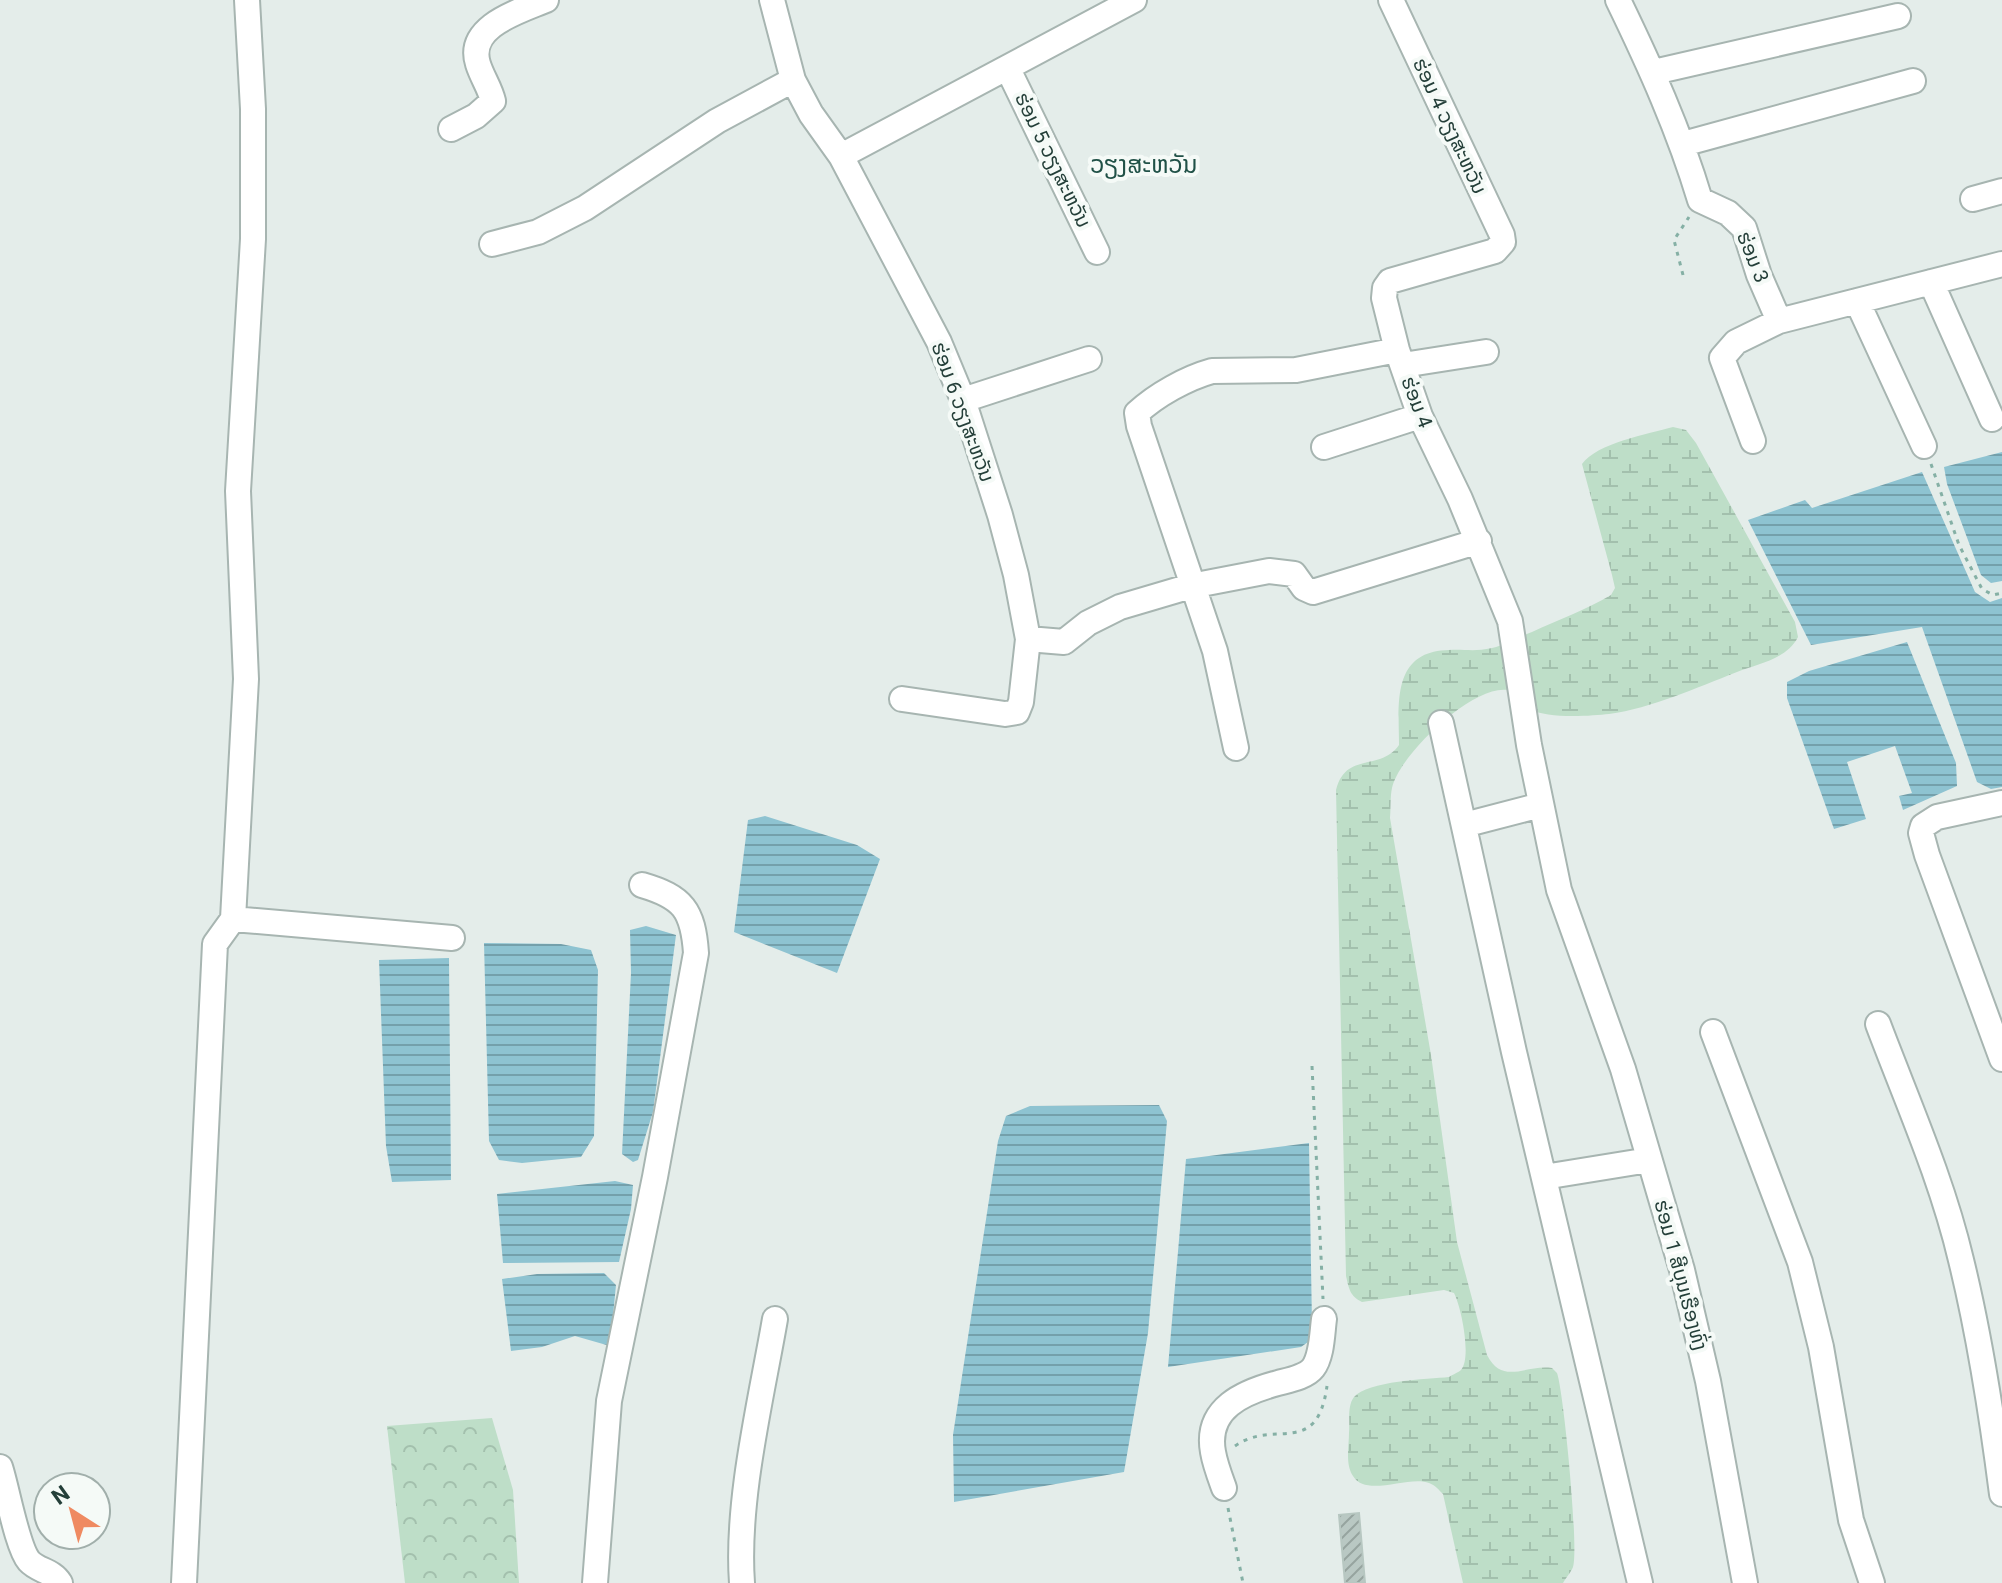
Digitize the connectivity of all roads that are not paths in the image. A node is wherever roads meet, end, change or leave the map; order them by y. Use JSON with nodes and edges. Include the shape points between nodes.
{"nodes":[{"id":1,"x":247,"y":0,"type":"edge"},
{"id":2,"x":546,"y":0,"type":"edge"},
{"id":3,"x":772,"y":0,"type":"edge"},
{"id":4,"x":1134,"y":0,"type":"edge"},
{"id":5,"x":1391,"y":0,"type":"edge"},
{"id":6,"x":1618,"y":0,"type":"edge"},
{"id":7,"x":1898,"y":16,"type":"dead end"},
{"id":8,"x":1008,"y":69,"type":"junction"},
{"id":9,"x":1654,"y":72,"type":"junction"},
{"id":10,"x":793,"y":80,"type":"junction"},
{"id":11,"x":1913,"y":81,"type":"dead end"},
{"id":12,"x":451,"y":129,"type":"dead end"},
{"id":13,"x":1683,"y":144,"type":"junction"},
{"id":14,"x":841,"y":156,"type":"junction"},
{"id":15,"x":2002,"y":191,"type":"edge"},
{"id":16,"x":1973,"y":199,"type":"dead end"},
{"id":17,"x":492,"y":244,"type":"dead end"},
{"id":18,"x":1495,"y":251,"type":"joint"},
{"id":19,"x":1097,"y":252,"type":"dead end"},
{"id":20,"x":2002,"y":264,"type":"edge"},
{"id":21,"x":1931,"y":282,"type":"junction"},
{"id":22,"x":1857,"y":301,"type":"junction"},
{"id":23,"x":1779,"y":321,"type":"junction"},
{"id":24,"x":1486,"y":352,"type":"dead end"},
{"id":25,"x":1400,"y":358,"type":"junction"},
{"id":26,"x":1089,"y":359,"type":"dead end"},
{"id":27,"x":963,"y":400,"type":"junction"},
{"id":28,"x":1420,"y":416,"type":"junction"},
{"id":29,"x":1992,"y":419,"type":"dead end"},
{"id":30,"x":1753,"y":441,"type":"dead end"},
{"id":31,"x":1924,"y":446,"type":"road end"},
{"id":32,"x":1324,"y":447,"type":"dead end"},
{"id":33,"x":1479,"y":541,"type":"junction"},
{"id":34,"x":1191,"y":586,"type":"junction"},
{"id":35,"x":1028,"y":639,"type":"junction"},
{"id":36,"x":902,"y":699,"type":"dead end"},
{"id":37,"x":1441,"y":723,"type":"dead end"},
{"id":38,"x":1236,"y":748,"type":"dead end"},
{"id":39,"x":2002,"y":803,"type":"edge"},
{"id":40,"x":1541,"y":805,"type":"junction"},
{"id":41,"x":1464,"y":825,"type":"junction"},
{"id":42,"x":642,"y":885,"type":"dead end"},
{"id":43,"x":233,"y":919,"type":"junction"},
{"id":44,"x":452,"y":938,"type":"dead end"},
{"id":45,"x":1878,"y":1024,"type":"dead end"},
{"id":46,"x":1713,"y":1032,"type":"dead end"},
{"id":47,"x":2002,"y":1059,"type":"edge"},
{"id":48,"x":1649,"y":1160,"type":"junction"},
{"id":49,"x":1544,"y":1177,"type":"junction"},
{"id":50,"x":775,"y":1319,"type":"dead end"},
{"id":51,"x":1324,"y":1319,"type":"road end"},
{"id":52,"x":0,"y":1467,"type":"edge"},
{"id":53,"x":1224,"y":1488,"type":"road end"},
{"id":54,"x":2002,"y":1494,"type":"edge"},
{"id":55,"x":60,"y":1583,"type":"edge"},
{"id":56,"x":184,"y":1583,"type":"edge"},
{"id":57,"x":595,"y":1583,"type":"edge"},
{"id":58,"x":742,"y":1583,"type":"edge"},
{"id":59,"x":1640,"y":1583,"type":"edge"},
{"id":60,"x":1745,"y":1583,"type":"edge"},
{"id":61,"x":1872,"y":1583,"type":"edge"}],
"edges":[{"from":1,"to":43,"type":"street","via":[[253,239],[238,491],[246,679]]},
{"from":2,"to":12,"type":"street","via":[[500,20],[483,34],[478,63],[493,101]]},
{"from":3,"to":10,"type":"street","name":"ຮ່ອມ 6 ວຽງສະຫວັນ"},
{"from":4,"to":8,"type":"street"},
{"from":5,"to":18,"type":"street","name":"ຮ່ອມ 4 ວຽງສະຫວັນ","via":[[1502,235]]},
{"from":6,"to":9,"type":"street"},
{"from":7,"to":9,"type":"street"},
{"from":8,"to":14,"type":"street"},
{"from":8,"to":19,"type":"street","name":"ຮ່ອມ 5 ວຽງສະຫວັນ"},
{"from":9,"to":13,"type":"street"},
{"from":10,"to":14,"type":"street","name":"ຮ່ອມ 6 ວຽງສະຫວັນ"},
{"from":10,"to":17,"type":"street","via":[[717,121],[585,208],[538,232]]},
{"from":11,"to":13,"type":"street"},
{"from":13,"to":23,"type":"street","name":"ຮ່ອມ 3","via":[[1700,200],[1728,213],[1744,228]]},
{"from":14,"to":27,"type":"street","name":"ຮ່ອມ 6 ວຽງສະຫວັນ","via":[[939,342]]},
{"from":15,"to":16,"type":"street"},
{"from":18,"to":25,"type":"street","name":"ຮ່ອມ 4","via":[[1390,281],[1384,298]]},
{"from":20,"to":21,"type":"street"},
{"from":21,"to":22,"type":"street"},
{"from":21,"to":29,"type":"street"},
{"from":22,"to":23,"type":"street"},
{"from":22,"to":31,"type":"street"},
{"from":23,"to":30,"type":"street","via":[[1736,342],[1722,358]]},
{"from":24,"to":25,"type":"street"},
{"from":25,"to":28,"type":"street","name":"ຮ່ອມ 4"},
{"from":25,"to":34,"type":"street","via":[[1296,370],[1212,371],[1137,413]]},
{"from":26,"to":27,"type":"street"},
{"from":27,"to":35,"type":"street","name":"ຮ່ອມ 6 ວຽງສະຫວັນ","via":[[1000,515]]},
{"from":28,"to":32,"type":"street"},
{"from":28,"to":33,"type":"street","name":"ຮ່ອມ 4"},
{"from":33,"to":34,"type":"street","via":[[1313,592],[1294,574],[1269,571]]},
{"from":33,"to":40,"type":"street","name":"ຮ່ອມ 4","via":[[1510,621]]},
{"from":34,"to":35,"type":"street","via":[[1120,607],[1064,642]]},
{"from":34,"to":38,"type":"street","via":[[1215,651]]},
{"from":35,"to":36,"type":"street","name":"ຮ່ອມ 6 ວຽງສະຫວັນ","via":[[1017,712]]},
{"from":37,"to":41,"type":"street"},
{"from":39,"to":47,"type":"street","via":[[1937,817],[1921,833]]},
{"from":40,"to":41,"type":"street"},
{"from":40,"to":48,"type":"street","name":"ຮ່ອມ 1 ສີບຸນເຮືອງທົ່ງ","via":[[1559,890],[1591,973]]},
{"from":41,"to":49,"type":"street"},
{"from":42,"to":57,"type":"street","via":[[684,906],[694,926],[696,953],[609,1401]]},
{"from":43,"to":44,"type":"street"},
{"from":43,"to":56,"type":"street","via":[[215,944]]},
{"from":45,"to":54,"type":"street","via":[[1961,1258]]},
{"from":46,"to":61,"type":"street","via":[[1800,1262],[1821,1347],[1851,1520]]},
{"from":48,"to":49,"type":"street"},
{"from":48,"to":60,"type":"street","name":"ຮ່ອມ 1 ສີບຸນເຮືອງທົ່ງ","via":[[1708,1381]]},
{"from":49,"to":59,"type":"street"},
{"from":50,"to":58,"type":"street","via":[[752,1451],[740,1553]]},
{"from":51,"to":53,"type":"street","via":[[1312,1370],[1240,1395],[1223,1410],[1212,1449]]},
{"from":52,"to":55,"type":"street","via":[[21,1545],[30,1562],[55,1574]]}]}
